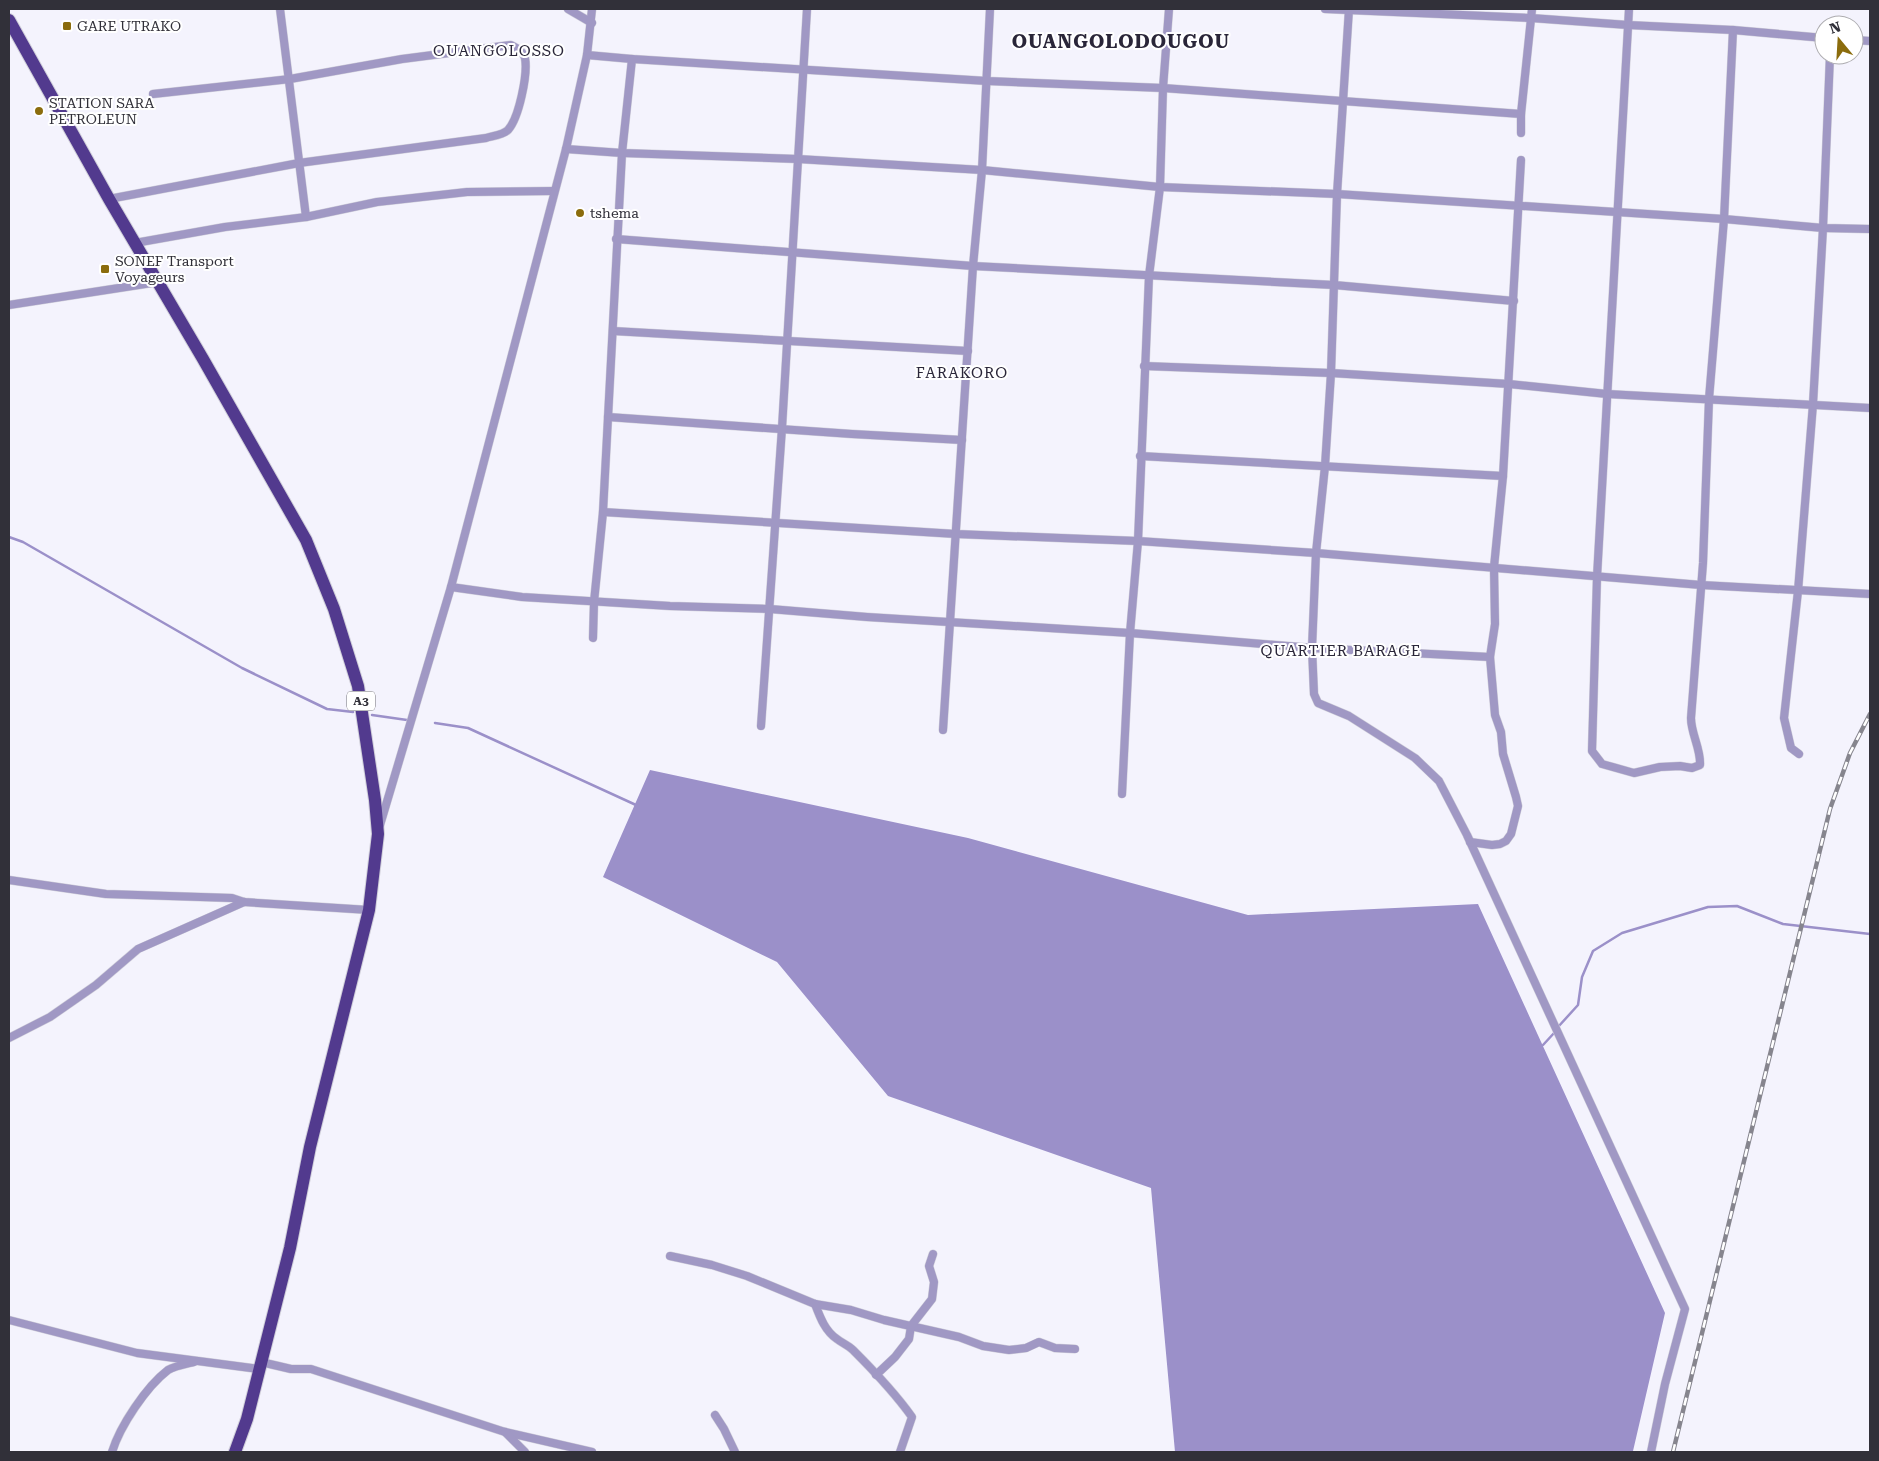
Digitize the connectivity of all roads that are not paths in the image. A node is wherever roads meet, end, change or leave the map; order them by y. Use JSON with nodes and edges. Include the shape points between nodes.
{"nodes":[{"id":1,"x":280,"y":9,"type":"edge"},
{"id":2,"x":568,"y":9,"type":"edge"},
{"id":3,"x":592,"y":9,"type":"edge"},
{"id":4,"x":807,"y":9,"type":"edge"},
{"id":5,"x":990,"y":9,"type":"edge"},
{"id":6,"x":1169,"y":9,"type":"edge"},
{"id":7,"x":1325,"y":9,"type":"edge"},
{"id":8,"x":1532,"y":9,"type":"edge"},
{"id":9,"x":1629,"y":9,"type":"edge"},
{"id":10,"x":1349,"y":10,"type":"edge"},
{"id":11,"x":1531,"y":18,"type":"junction"},
{"id":12,"x":9,"y":20,"type":"edge"},
{"id":13,"x":592,"y":24,"type":"junction"},
{"id":14,"x":1628,"y":25,"type":"junction"},
{"id":15,"x":1733,"y":30,"type":"junction"},
{"id":16,"x":1814,"y":37,"type":"edge"},
{"id":17,"x":587,"y":54,"type":"junction"},
{"id":18,"x":632,"y":59,"type":"junction"},
{"id":19,"x":1830,"y":65,"type":"edge"},
{"id":20,"x":803,"y":69,"type":"junction"},
{"id":21,"x":290,"y":79,"type":"junction"},
{"id":22,"x":987,"y":82,"type":"junction"},
{"id":23,"x":1163,"y":88,"type":"junction"},
{"id":24,"x":153,"y":94,"type":"dead end"},
{"id":25,"x":1343,"y":102,"type":"junction"},
{"id":26,"x":1521,"y":114,"type":"junction"},
{"id":27,"x":1521,"y":134,"type":"dead end"},
{"id":28,"x":566,"y":149,"type":"junction"},
{"id":29,"x":622,"y":153,"type":"junction"},
{"id":30,"x":798,"y":159,"type":"junction"},
{"id":31,"x":1521,"y":160,"type":"dead end"},
{"id":32,"x":299,"y":163,"type":"junction"},
{"id":33,"x":982,"y":170,"type":"junction"},
{"id":34,"x":1160,"y":187,"type":"junction"},
{"id":35,"x":554,"y":191,"type":"junction"},
{"id":36,"x":1337,"y":194,"type":"junction"},
{"id":37,"x":109,"y":199,"type":"junction"},
{"id":38,"x":1520,"y":206,"type":"junction"},
{"id":39,"x":1618,"y":212,"type":"junction"},
{"id":40,"x":306,"y":217,"type":"junction"},
{"id":41,"x":1724,"y":219,"type":"junction"},
{"id":42,"x":1823,"y":228,"type":"junction"},
{"id":43,"x":1870,"y":229,"type":"edge"},
{"id":44,"x":616,"y":239,"type":"junction"},
{"id":45,"x":135,"y":243,"type":"junction"},
{"id":46,"x":793,"y":252,"type":"junction"},
{"id":47,"x":973,"y":266,"type":"junction"},
{"id":48,"x":1149,"y":276,"type":"junction"},
{"id":49,"x":158,"y":282,"type":"junction"},
{"id":50,"x":1334,"y":285,"type":"junction"},
{"id":51,"x":1514,"y":301,"type":"junction"},
{"id":52,"x":9,"y":305,"type":"edge"},
{"id":53,"x":613,"y":331,"type":"junction"},
{"id":54,"x":788,"y":340,"type":"junction"},
{"id":55,"x":968,"y":351,"type":"junction"},
{"id":56,"x":1144,"y":366,"type":"junction"},
{"id":57,"x":1331,"y":373,"type":"junction"},
{"id":58,"x":1509,"y":384,"type":"junction"},
{"id":59,"x":1607,"y":394,"type":"junction"},
{"id":60,"x":1709,"y":399,"type":"junction"},
{"id":61,"x":1813,"y":404,"type":"junction"},
{"id":62,"x":1870,"y":408,"type":"edge"},
{"id":63,"x":608,"y":417,"type":"junction"},
{"id":64,"x":782,"y":428,"type":"junction"},
{"id":65,"x":962,"y":440,"type":"junction"},
{"id":66,"x":1140,"y":456,"type":"junction"},
{"id":67,"x":1325,"y":466,"type":"junction"},
{"id":68,"x":1503,"y":476,"type":"junction"},
{"id":69,"x":603,"y":512,"type":"junction"},
{"id":70,"x":775,"y":523,"type":"junction"},
{"id":71,"x":956,"y":534,"type":"junction"},
{"id":72,"x":1138,"y":541,"type":"junction"},
{"id":73,"x":1316,"y":553,"type":"junction"},
{"id":74,"x":1494,"y":567,"type":"junction"},
{"id":75,"x":1597,"y":577,"type":"junction"},
{"id":76,"x":1701,"y":585,"type":"junction"},
{"id":77,"x":451,"y":587,"type":"junction"},
{"id":78,"x":1798,"y":591,"type":"junction"},
{"id":79,"x":1870,"y":594,"type":"edge"},
{"id":80,"x":594,"y":602,"type":"junction"},
{"id":81,"x":770,"y":609,"type":"junction"},
{"id":82,"x":950,"y":622,"type":"junction"},
{"id":83,"x":1130,"y":632,"type":"junction"},
{"id":84,"x":593,"y":638,"type":"dead end"},
{"id":85,"x":1312,"y":648,"type":"junction"},
{"id":86,"x":1490,"y":657,"type":"junction"},
{"id":87,"x":761,"y":726,"type":"dead end"},
{"id":88,"x":944,"y":730,"type":"dead end"},
{"id":89,"x":1799,"y":754,"type":"dead end"},
{"id":90,"x":1122,"y":794,"type":"dead end"},
{"id":91,"x":378,"y":834,"type":"junction"},
{"id":92,"x":1470,"y":842,"type":"junction"},
{"id":93,"x":9,"y":880,"type":"edge"},
{"id":94,"x":244,"y":902,"type":"junction"},
{"id":95,"x":369,"y":910,"type":"junction"},
{"id":96,"x":9,"y":1038,"type":"edge"},
{"id":97,"x":933,"y":1254,"type":"dead end"},
{"id":98,"x":670,"y":1256,"type":"dead end"},
{"id":99,"x":815,"y":1304,"type":"junction"},
{"id":100,"x":9,"y":1320,"type":"edge"},
{"id":101,"x":911,"y":1326,"type":"junction"},
{"id":102,"x":1075,"y":1349,"type":"dead end"},
{"id":103,"x":197,"y":1361,"type":"junction"},
{"id":104,"x":260,"y":1366,"type":"junction"},
{"id":105,"x":876,"y":1374,"type":"junction"},
{"id":106,"x":715,"y":1415,"type":"dead end"},
{"id":107,"x":505,"y":1432,"type":"junction"},
{"id":108,"x":112,"y":1452,"type":"edge"},
{"id":109,"x":234,"y":1452,"type":"edge"},
{"id":110,"x":526,"y":1452,"type":"edge"},
{"id":111,"x":592,"y":1452,"type":"edge"},
{"id":112,"x":735,"y":1452,"type":"edge"},
{"id":113,"x":900,"y":1452,"type":"edge"},
{"id":114,"x":1651,"y":1452,"type":"edge"}],
"edges":[{"from":1,"to":21,"type":"street"},
{"from":2,"to":13,"type":"street"},
{"from":3,"to":13,"type":"street"},
{"from":4,"to":20,"type":"street"},
{"from":5,"to":22,"type":"street"},
{"from":6,"to":23,"type":"street"},
{"from":7,"to":10,"type":"street"},
{"from":8,"to":11,"type":"street"},
{"from":9,"to":14,"type":"street"},
{"from":10,"to":11,"type":"street"},
{"from":10,"to":25,"type":"street"},
{"from":11,"to":14,"type":"street"},
{"from":11,"to":26,"type":"street"},
{"from":12,"to":37,"type":"highway","number":"A3"},
{"from":13,"to":17,"type":"street"},
{"from":14,"to":15,"type":"street"},
{"from":14,"to":39,"type":"street"},
{"from":15,"to":16,"type":"street"},
{"from":15,"to":41,"type":"street"},
{"from":17,"to":18,"type":"street"},
{"from":17,"to":28,"type":"street"},
{"from":18,"to":20,"type":"street"},
{"from":18,"to":29,"type":"street"},
{"from":19,"to":42,"type":"street"},
{"from":20,"to":22,"type":"street"},
{"from":20,"to":30,"type":"street"},
{"from":21,"to":24,"type":"street"},
{"from":21,"to":32,"type":"street"},
{"from":21,"to":32,"type":"street","via":[[402,59],[511,45],[521,50],[524,58],[522,92],[515,118],[506,132],[486,138]]},
{"from":22,"to":23,"type":"street"},
{"from":22,"to":33,"type":"street"},
{"from":23,"to":25,"type":"street"},
{"from":23,"to":34,"type":"street"},
{"from":25,"to":26,"type":"street"},
{"from":25,"to":36,"type":"street"},
{"from":26,"to":27,"type":"street"},
{"from":28,"to":29,"type":"street"},
{"from":28,"to":35,"type":"street"},
{"from":29,"to":30,"type":"street"},
{"from":29,"to":44,"type":"street"},
{"from":30,"to":33,"type":"street"},
{"from":30,"to":46,"type":"street"},
{"from":31,"to":38,"type":"street"},
{"from":32,"to":37,"type":"street"},
{"from":32,"to":40,"type":"street"},
{"from":33,"to":34,"type":"street"},
{"from":33,"to":47,"type":"street"},
{"from":34,"to":36,"type":"street"},
{"from":34,"to":48,"type":"street"},
{"from":35,"to":40,"type":"street","via":[[467,192],[377,202]]},
{"from":35,"to":77,"type":"street"},
{"from":36,"to":38,"type":"street"},
{"from":36,"to":50,"type":"street"},
{"from":37,"to":45,"type":"highway","number":"A3"},
{"from":38,"to":39,"type":"street"},
{"from":38,"to":51,"type":"street"},
{"from":39,"to":41,"type":"street"},
{"from":39,"to":59,"type":"street"},
{"from":40,"to":45,"type":"street","via":[[225,226]]},
{"from":41,"to":42,"type":"street"},
{"from":41,"to":60,"type":"street"},
{"from":42,"to":43,"type":"street"},
{"from":42,"to":61,"type":"street"},
{"from":44,"to":46,"type":"street"},
{"from":44,"to":53,"type":"street"},
{"from":45,"to":49,"type":"highway","number":"A3"},
{"from":46,"to":47,"type":"street"},
{"from":46,"to":54,"type":"street"},
{"from":47,"to":48,"type":"street"},
{"from":47,"to":55,"type":"street"},
{"from":48,"to":50,"type":"street"},
{"from":48,"to":56,"type":"street"},
{"from":49,"to":52,"type":"street"},
{"from":49,"to":91,"type":"highway","number":"A3","via":[[306,540],[334,609],[358,686]]},
{"from":50,"to":51,"type":"street"},
{"from":50,"to":57,"type":"street"},
{"from":51,"to":58,"type":"street"},
{"from":53,"to":54,"type":"street"},
{"from":53,"to":63,"type":"street"},
{"from":54,"to":55,"type":"street"},
{"from":54,"to":64,"type":"street"},
{"from":55,"to":65,"type":"street"},
{"from":56,"to":57,"type":"street"},
{"from":56,"to":66,"type":"street"},
{"from":57,"to":58,"type":"street"},
{"from":57,"to":67,"type":"street"},
{"from":58,"to":59,"type":"street"},
{"from":58,"to":68,"type":"street"},
{"from":59,"to":60,"type":"street"},
{"from":59,"to":75,"type":"street"},
{"from":60,"to":61,"type":"street"},
{"from":60,"to":76,"type":"street"},
{"from":61,"to":62,"type":"street"},
{"from":61,"to":78,"type":"street"},
{"from":63,"to":64,"type":"street"},
{"from":63,"to":69,"type":"street"},
{"from":64,"to":65,"type":"street"},
{"from":64,"to":70,"type":"street"},
{"from":65,"to":71,"type":"street"},
{"from":66,"to":67,"type":"street"},
{"from":66,"to":72,"type":"street"},
{"from":67,"to":68,"type":"street"},
{"from":67,"to":73,"type":"street"},
{"from":68,"to":74,"type":"street"},
{"from":69,"to":70,"type":"street"},
{"from":69,"to":80,"type":"street"},
{"from":70,"to":71,"type":"street"},
{"from":70,"to":81,"type":"street"},
{"from":71,"to":72,"type":"street"},
{"from":71,"to":82,"type":"street"},
{"from":72,"to":73,"type":"street"},
{"from":72,"to":83,"type":"street"},
{"from":73,"to":74,"type":"street"},
{"from":73,"to":85,"type":"street"},
{"from":74,"to":75,"type":"street"},
{"from":74,"to":86,"type":"street","via":[[1496,624]]},
{"from":75,"to":76,"type":"street"},
{"from":75,"to":76,"type":"street","via":[[1592,750],[1602,764],[1634,773],[1660,767],[1692,768],[1700,765],[1691,718]]},
{"from":76,"to":78,"type":"street"},
{"from":77,"to":80,"type":"street","via":[[522,597]]},
{"from":77,"to":91,"type":"street"},
{"from":78,"to":79,"type":"street"},
{"from":78,"to":89,"type":"street","via":[[1784,718],[1791,748]]},
{"from":80,"to":81,"type":"street"},
{"from":80,"to":84,"type":"street"},
{"from":81,"to":82,"type":"street"},
{"from":81,"to":87,"type":"street"},
{"from":82,"to":83,"type":"street"},
{"from":82,"to":88,"type":"street"},
{"from":83,"to":85,"type":"street"},
{"from":83,"to":90,"type":"street"},
{"from":85,"to":86,"type":"street"},
{"from":85,"to":92,"type":"street","via":[[1314,694],[1318,703],[1348,716],[1415,758],[1439,781]]},
{"from":86,"to":92,"type":"street","via":[[1495,715],[1518,806],[1506,841],[1492,845]]},
{"from":91,"to":95,"type":"highway","number":"A3"},
{"from":92,"to":114,"type":"street","via":[[1685,1309]]},
{"from":93,"to":94,"type":"street","via":[[106,894],[232,898]]},
{"from":94,"to":95,"type":"street"},
{"from":94,"to":96,"type":"street","via":[[138,949],[96,985],[50,1017]]},
{"from":95,"to":104,"type":"highway","number":"A3"},
{"from":97,"to":101,"type":"street","via":[[929,1266],[934,1282],[932,1299]]},
{"from":98,"to":99,"type":"street","via":[[747,1276]]},
{"from":99,"to":101,"type":"street"},
{"from":99,"to":105,"type":"street","via":[[823,1324]]},
{"from":100,"to":103,"type":"street","via":[[137,1353]]},
{"from":101,"to":102,"type":"street","via":[[1009,1350],[1039,1342],[1055,1348]]},
{"from":101,"to":105,"type":"street","via":[[909,1339]]},
{"from":103,"to":104,"type":"street"},
{"from":103,"to":108,"type":"street","via":[[169,1369],[144,1396],[117,1435]]},
{"from":104,"to":107,"type":"street","via":[[311,1369]]},
{"from":104,"to":109,"type":"highway","number":"A3","via":[[247,1419]]},
{"from":105,"to":113,"type":"street","via":[[912,1417]]},
{"from":106,"to":112,"type":"street"},
{"from":107,"to":110,"type":"street"},
{"from":107,"to":111,"type":"street"}]}
